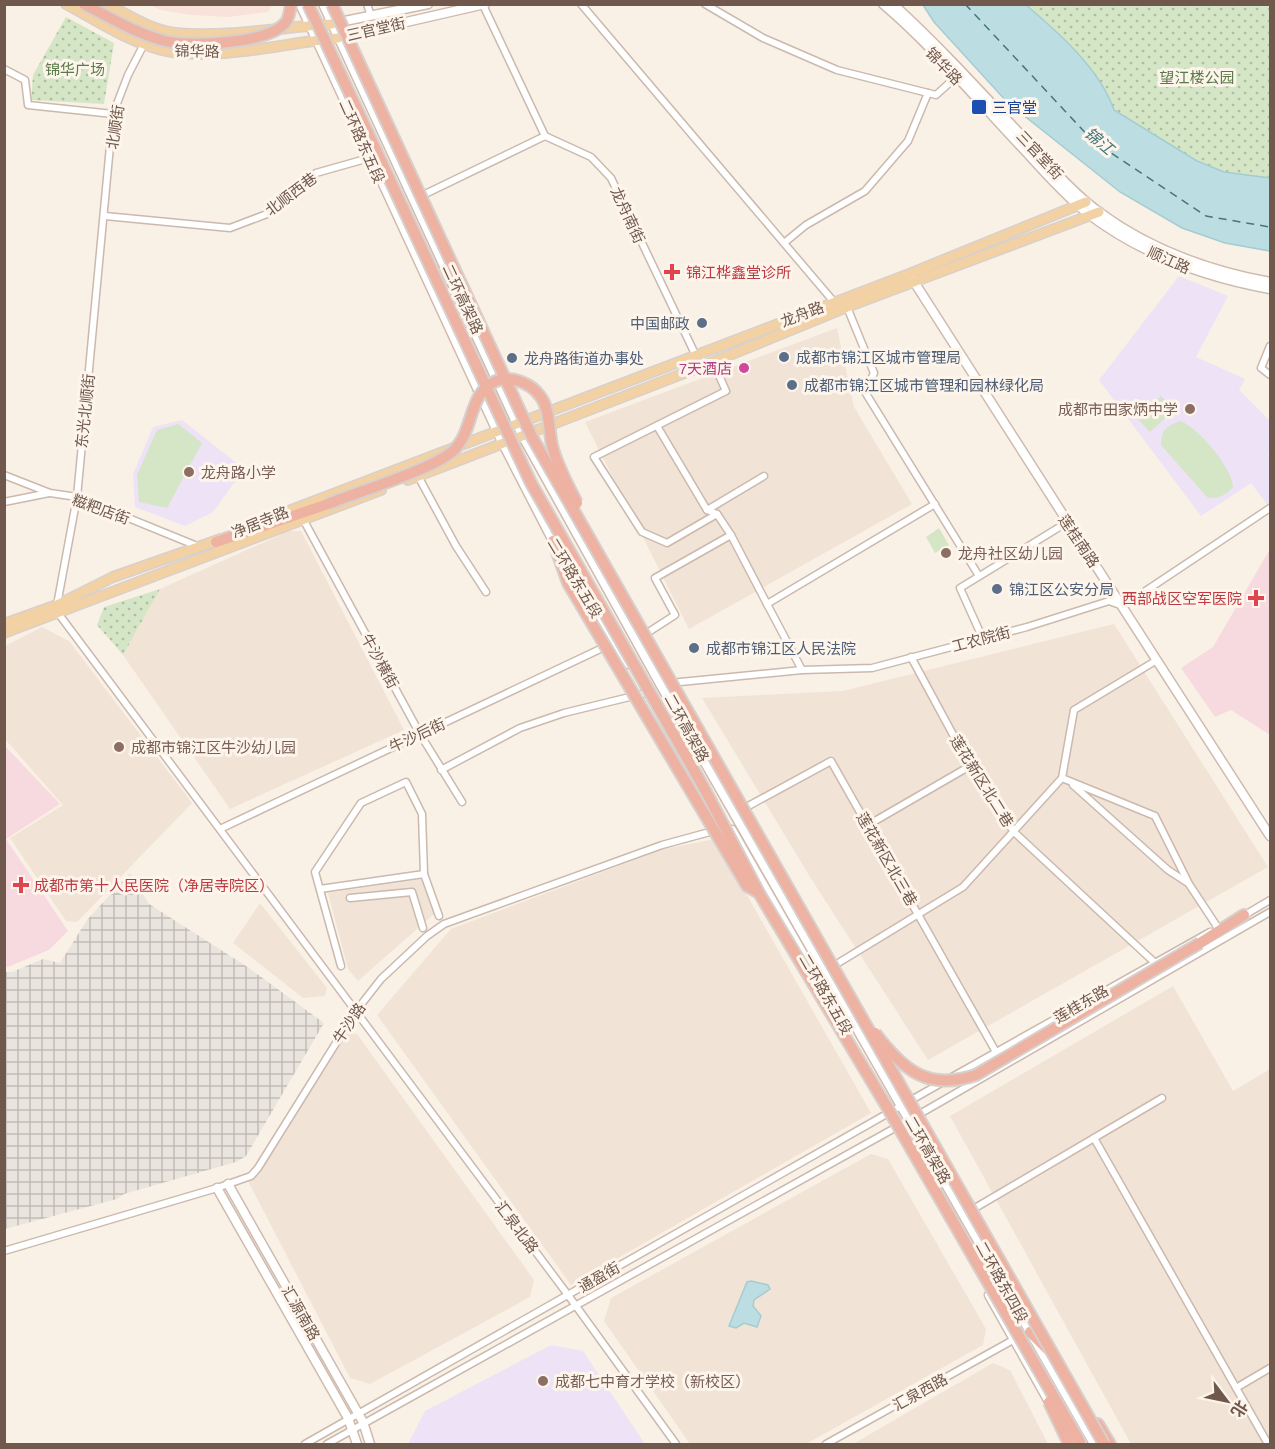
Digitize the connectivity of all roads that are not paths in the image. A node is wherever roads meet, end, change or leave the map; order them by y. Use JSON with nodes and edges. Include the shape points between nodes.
{"nodes":[{"id":1,"x":66,"y":4,"type":"edge"},
{"id":2,"x":84,"y":4,"type":"edge"},
{"id":3,"x":107,"y":4,"type":"edge"},
{"id":4,"x":291,"y":4,"type":"edge"},
{"id":5,"x":300,"y":4,"type":"edge"},
{"id":6,"x":308,"y":4,"type":"edge"},
{"id":7,"x":323,"y":4,"type":"edge"},
{"id":8,"x":332,"y":4,"type":"edge"},
{"id":9,"x":367,"y":4,"type":"edge"},
{"id":10,"x":428,"y":4,"type":"edge"},
{"id":11,"x":581,"y":4,"type":"edge"},
{"id":12,"x":705,"y":4,"type":"edge"},
{"id":13,"x":883,"y":4,"type":"edge"},
{"id":14,"x":893,"y":4,"type":"edge"},
{"id":15,"x":484,"y":5,"type":"edge"},
{"id":16,"x":371,"y":16,"type":"junction"},
{"id":17,"x":332,"y":24,"type":"junction"},
{"id":18,"x":309,"y":25,"type":"junction"},
{"id":19,"x":338,"y":38,"type":"junction"},
{"id":20,"x":316,"y":40,"type":"junction"},
{"id":21,"x":144,"y":44,"type":"junction"},
{"id":22,"x":4,"y":69,"type":"edge"},
{"id":23,"x":956,"y":77,"type":"junction"},
{"id":24,"x":928,"y":93,"type":"junction"},
{"id":25,"x":113,"y":114,"type":"junction"},
{"id":26,"x":545,"y":136,"type":"junction"},
{"id":27,"x":369,"y":158,"type":"junction"},
{"id":28,"x":415,"y":198,"type":"junction"},
{"id":29,"x":1083,"y":204,"type":"junction"},
{"id":30,"x":1094,"y":213,"type":"junction"},
{"id":31,"x":105,"y":216,"type":"junction"},
{"id":32,"x":784,"y":243,"type":"junction"},
{"id":33,"x":912,"y":278,"type":"junction"},
{"id":34,"x":1270,"y":282,"type":"edge"},
{"id":35,"x":1270,"y":289,"type":"edge"},
{"id":36,"x":834,"y":302,"type":"junction"},
{"id":37,"x":847,"y":307,"type":"junction"},
{"id":38,"x":1270,"y":346,"type":"edge"},
{"id":39,"x":696,"y":356,"type":"junction"},
{"id":40,"x":713,"y":362,"type":"junction"},
{"id":41,"x":1270,"y":375,"type":"edge"},
{"id":42,"x":516,"y":423,"type":"junction"},
{"id":43,"x":657,"y":426,"type":"junction"},
{"id":44,"x":497,"y":431,"type":"junction"},
{"id":45,"x":522,"y":435,"type":"junction"},
{"id":46,"x":502,"y":442,"type":"junction"},
{"id":47,"x":4,"y":475,"type":"edge"},
{"id":48,"x":418,"y":476,"type":"junction"},
{"id":49,"x":764,"y":476,"type":"dead end"},
{"id":50,"x":50,"y":493,"type":"junction"},
{"id":51,"x":76,"y":497,"type":"junction"},
{"id":52,"x":4,"y":502,"type":"edge"},
{"id":53,"x":935,"y":504,"type":"junction"},
{"id":54,"x":1270,"y":508,"type":"edge"},
{"id":55,"x":707,"y":510,"type":"junction"},
{"id":56,"x":717,"y":514,"type":"junction"},
{"id":57,"x":303,"y":519,"type":"junction"},
{"id":58,"x":1066,"y":523,"type":"junction"},
{"id":59,"x":731,"y":535,"type":"junction"},
{"id":60,"x":553,"y":541,"type":"junction"},
{"id":61,"x":216,"y":542,"type":"junction"},
{"id":62,"x":197,"y":546,"type":"junction"},
{"id":63,"x":979,"y":576,"type":"junction"},
{"id":64,"x":486,"y":592,"type":"dead end"},
{"id":65,"x":767,"y":604,"type":"junction"},
{"id":66,"x":1123,"y":606,"type":"junction"},
{"id":67,"x":57,"y":609,"type":"junction"},
{"id":68,"x":633,"y":616,"type":"junction"},
{"id":69,"x":4,"y":624,"type":"edge"},
{"id":70,"x":4,"y":633,"type":"edge"},
{"id":71,"x":983,"y":639,"type":"junction"},
{"id":72,"x":635,"y":640,"type":"junction"},
{"id":73,"x":615,"y":642,"type":"junction"},
{"id":74,"x":911,"y":657,"type":"junction"},
{"id":75,"x":1157,"y":660,"type":"junction"},
{"id":76,"x":802,"y":670,"type":"junction"},
{"id":77,"x":660,"y":684,"type":"junction"},
{"id":78,"x":646,"y":693,"type":"junction"},
{"id":79,"x":420,"y":734,"type":"junction"},
{"id":80,"x":970,"y":766,"type":"junction"},
{"id":81,"x":441,"y":770,"type":"junction"},
{"id":82,"x":1062,"y":778,"type":"junction"},
{"id":83,"x":1070,"y":782,"type":"junction"},
{"id":84,"x":462,"y":802,"type":"dead end"},
{"id":85,"x":735,"y":813,"type":"junction"},
{"id":86,"x":868,"y":825,"type":"junction"},
{"id":87,"x":729,"y":826,"type":"junction"},
{"id":88,"x":220,"y":829,"type":"junction"},
{"id":89,"x":1014,"y":832,"type":"junction"},
{"id":90,"x":1270,"y":836,"type":"edge"},
{"id":91,"x":424,"y":874,"type":"junction"},
{"id":92,"x":1189,"y":884,"type":"junction"},
{"id":93,"x":320,"y":889,"type":"junction"},
{"id":94,"x":759,"y":893,"type":"junction"},
{"id":95,"x":350,"y":898,"type":"dead end"},
{"id":96,"x":1270,"y":900,"type":"edge"},
{"id":97,"x":1270,"y":912,"type":"edge"},
{"id":98,"x":1244,"y":915,"type":"junction"},
{"id":99,"x":440,"y":916,"type":"dead end"},
{"id":100,"x":920,"y":916,"type":"junction"},
{"id":101,"x":423,"y":928,"type":"dead end"},
{"id":102,"x":1218,"y":928,"type":"junction"},
{"id":103,"x":1154,"y":962,"type":"junction"},
{"id":104,"x":340,"y":966,"type":"dead end"},
{"id":105,"x":825,"y":971,"type":"junction"},
{"id":106,"x":845,"y":992,"type":"junction"},
{"id":107,"x":356,"y":1011,"type":"junction"},
{"id":108,"x":996,"y":1052,"type":"junction"},
{"id":109,"x":1162,"y":1098,"type":"dead end"},
{"id":110,"x":903,"y":1105,"type":"junction"},
{"id":111,"x":893,"y":1111,"type":"junction"},
{"id":112,"x":911,"y":1119,"type":"junction"},
{"id":113,"x":901,"y":1124,"type":"junction"},
{"id":114,"x":1094,"y":1138,"type":"junction"},
{"id":115,"x":228,"y":1184,"type":"junction"},
{"id":116,"x":217,"y":1188,"type":"junction"},
{"id":117,"x":964,"y":1214,"type":"junction"},
{"id":118,"x":4,"y":1251,"type":"edge"},
{"id":119,"x":568,"y":1295,"type":"junction"},
{"id":120,"x":577,"y":1307,"type":"junction"},
{"id":121,"x":1030,"y":1332,"type":"junction"},
{"id":122,"x":1016,"y":1340,"type":"junction"},
{"id":123,"x":1270,"y":1368,"type":"edge"},
{"id":124,"x":1236,"y":1388,"type":"junction"},
{"id":125,"x":358,"y":1413,"type":"junction"},
{"id":126,"x":348,"y":1418,"type":"junction"},
{"id":127,"x":363,"y":1422,"type":"junction"},
{"id":128,"x":352,"y":1430,"type":"junction"},
{"id":129,"x":304,"y":1444,"type":"edge"},
{"id":130,"x":327,"y":1444,"type":"edge"},
{"id":131,"x":357,"y":1444,"type":"edge"},
{"id":132,"x":370,"y":1444,"type":"edge"},
{"id":133,"x":676,"y":1444,"type":"edge"},
{"id":134,"x":826,"y":1444,"type":"edge"},
{"id":135,"x":1069,"y":1444,"type":"edge"},
{"id":136,"x":1074,"y":1444,"type":"edge"},
{"id":137,"x":1081,"y":1444,"type":"edge"},
{"id":138,"x":1094,"y":1444,"type":"edge"},
{"id":139,"x":1104,"y":1444,"type":"edge"},
{"id":140,"x":1110,"y":1444,"type":"edge"},
{"id":141,"x":1268,"y":1444,"type":"edge"}],
"edges":[{"from":1,"to":21,"type":"main road","name":"锦华路"},
{"from":2,"to":4,"type":"highway","bridge":true,"via":[[166,41],[236,42],[273,32],[286,22]]},
{"from":3,"to":18,"type":"main road","name":"锦华路","via":[[175,33]]},
{"from":5,"to":18,"type":"main road","name":"二环路东五段"},
{"from":6,"to":94,"type":"highway","name":"二环高架路","bridge":true,"via":[[531,483],[705,788]]},
{"from":7,"to":17,"type":"main road","name":"二环路东五段"},
{"from":8,"to":68,"type":"highway","name":"二环高架路","bridge":true,"via":[[532,436]]},
{"from":9,"to":16,"type":"street"},
{"from":10,"to":16,"type":"main road","name":"三官堂街"},
{"from":11,"to":32,"type":"street"},
{"from":12,"to":24,"type":"street","via":[[763,38],[837,70]]},
{"from":13,"to":23,"type":"main road","name":"锦华路"},
{"from":14,"to":29,"type":"main road","name":"三官堂街"},
{"from":15,"to":19,"type":"main road","name":"三官堂街"},
{"from":15,"to":26,"type":"street"},
{"from":16,"to":17,"type":"main road","name":"三官堂街"},
{"from":17,"to":18,"type":"main road","name":"锦华路"},
{"from":17,"to":19,"type":"main road","name":"二环路东五段"},
{"from":18,"to":20,"type":"main road","name":"二环路东五段"},
{"from":19,"to":20,"type":"main road","name":"锦华路"},
{"from":19,"to":28,"type":"main road","name":"二环路东五段"},
{"from":20,"to":21,"type":"main road","name":"锦华路","via":[[220,52],[168,51]]},
{"from":20,"to":27,"type":"main road","name":"二环路东五段"},
{"from":21,"to":25,"type":"street","name":"北顺街"},
{"from":22,"to":25,"type":"street","via":[[25,80],[28,105]]},
{"from":23,"to":24,"type":"street","via":[[936,95]]},
{"from":23,"to":29,"type":"main road","name":"锦华路"},
{"from":24,"to":32,"type":"street","via":[[908,141],[866,191],[806,225]]},
{"from":25,"to":31,"type":"street","name":"北顺街"},
{"from":26,"to":28,"type":"street"},
{"from":26,"to":39,"type":"street","name":"龙舟南街","via":[[591,157],[611,178]]},
{"from":27,"to":31,"type":"street","name":"北顺西巷","via":[[316,173],[267,214],[230,228]]},
{"from":27,"to":44,"type":"main road","name":"二环路东五段"},
{"from":28,"to":42,"type":"main road","name":"二环路东五段"},
{"from":29,"to":30,"type":"main road","name":"顺江路"},
{"from":29,"to":33,"type":"main road","name":"龙舟路"},
{"from":30,"to":33,"type":"main road"},
{"from":30,"to":34,"type":"main road","name":"顺江路","via":[[1169,252],[1224,273]]},
{"from":30,"to":35,"type":"main road","name":"顺江路","via":[[1137,245],[1181,266],[1220,280]]},
{"from":31,"to":51,"type":"street","name":"东光北顺街"},
{"from":32,"to":36,"type":"street"},
{"from":33,"to":36,"type":"main road","name":"龙舟路"},
{"from":33,"to":37,"type":"main road","name":"净居寺路"},
{"from":33,"to":58,"type":"main road","name":"莲桂南路"},
{"from":36,"to":39,"type":"main road","name":"龙舟路"},
{"from":37,"to":40,"type":"main road","name":"净居寺路"},
{"from":37,"to":53,"type":"street","via":[[874,373],[865,393]]},
{"from":38,"to":41,"type":"street","via":[[1261,368]]},
{"from":39,"to":42,"type":"main road","name":"龙舟路"},
{"from":40,"to":43,"type":"street","via":[[726,391]]},
{"from":40,"to":45,"type":"main road","name":"净居寺路"},
{"from":42,"to":44,"type":"main road","name":"净居寺路"},
{"from":42,"to":45,"type":"main road","name":"二环路东五段"},
{"from":43,"to":55,"type":"street"},
{"from":43,"to":56,"type":"street","via":[[594,457],[642,532],[668,543]]},
{"from":44,"to":46,"type":"main road","name":"二环路东五段"},
{"from":44,"to":61,"type":"main road","name":"净居寺路","via":[[232,532]]},
{"from":45,"to":46,"type":"main road","name":"净居寺路"},
{"from":45,"to":72,"type":"main road","name":"二环路东五段"},
{"from":46,"to":48,"type":"main road","name":"净居寺路"},
{"from":46,"to":60,"type":"main road","name":"二环路东五段"},
{"from":47,"to":50,"type":"street","name":"糍粑店街"},
{"from":48,"to":57,"type":"main road","name":"净居寺路"},
{"from":48,"to":64,"type":"street"},
{"from":49,"to":55,"type":"street"},
{"from":50,"to":51,"type":"street","name":"糍粑店街"},
{"from":50,"to":52,"type":"street"},
{"from":51,"to":62,"type":"street","name":"糍粑店街"},
{"from":51,"to":67,"type":"street","name":"东光北顺街"},
{"from":53,"to":63,"type":"street"},
{"from":53,"to":65,"type":"street"},
{"from":54,"to":66,"type":"street"},
{"from":55,"to":56,"type":"street"},
{"from":56,"to":59,"type":"street"},
{"from":57,"to":67,"type":"main road","name":"净居寺路","via":[[238,546]]},
{"from":57,"to":79,"type":"street","name":"牛沙横街"},
{"from":58,"to":63,"type":"street"},
{"from":58,"to":66,"type":"main road","name":"莲桂南路"},
{"from":59,"to":65,"type":"street"},
{"from":59,"to":72,"type":"street","via":[[655,578],[675,615]]},
{"from":60,"to":73,"type":"main road","name":"二环路东五段"},
{"from":60,"to":94,"type":"highway","bridge":true,"via":[[568,583],[747,886]]},
{"from":61,"to":62,"type":"main road","name":"净居寺路"},
{"from":61,"to":68,"type":"highway","bridge":true,"via":[[328,504],[446,455],[463,438],[478,398],[486,388],[504,379],[523,382],[543,400],[557,459]]},
{"from":62,"to":67,"type":"main road","name":"净居寺路","via":[[113,577]]},
{"from":63,"to":71,"type":"street","via":[[960,588]]},
{"from":65,"to":76,"type":"street"},
{"from":66,"to":71,"type":"street","name":"工农院街","via":[[1109,601]]},
{"from":66,"to":75,"type":"main road","name":"莲桂南路"},
{"from":67,"to":69,"type":"main road","name":"净居寺路"},
{"from":67,"to":70,"type":"main road","name":"净居寺路"},
{"from":67,"to":88,"type":"street","name":"汇泉北路"},
{"from":68,"to":106,"type":"highway","name":"二环高架路","bridge":true},
{"from":71,"to":74,"type":"street","name":"工农院街"},
{"from":72,"to":77,"type":"main road","name":"二环路东五段"},
{"from":73,"to":78,"type":"main road","name":"二环路东五段"},
{"from":73,"to":79,"type":"street","name":"牛沙后街"},
{"from":74,"to":76,"type":"street","name":"工农院街","via":[[872,668]]},
{"from":74,"to":80,"type":"street","name":"莲花新区北二巷"},
{"from":75,"to":82,"type":"street","via":[[1074,710]]},
{"from":75,"to":90,"type":"main road","name":"莲桂南路"},
{"from":76,"to":77,"type":"street","name":"工农院街"},
{"from":77,"to":85,"type":"main road","name":"二环路东五段"},
{"from":78,"to":81,"type":"street","via":[[520,728]]},
{"from":78,"to":87,"type":"main road","name":"二环路东五段"},
{"from":79,"to":81,"type":"street","name":"牛沙横街"},
{"from":79,"to":88,"type":"street","name":"牛沙后街"},
{"from":80,"to":86,"type":"street"},
{"from":80,"to":89,"type":"street","name":"莲花新区北二巷"},
{"from":81,"to":84,"type":"street","name":"牛沙横街"},
{"from":82,"to":83,"type":"street"},
{"from":82,"to":89,"type":"street"},
{"from":83,"to":92,"type":"street"},
{"from":83,"to":92,"type":"street","via":[[1155,816]]},
{"from":85,"to":86,"type":"street","name":"莲花新区北三巷","via":[[831,761]]},
{"from":85,"to":105,"type":"main road","name":"二环路东五段"},
{"from":86,"to":100,"type":"street","name":"莲花新区北三巷"},
{"from":87,"to":107,"type":"street","name":"牛沙路","via":[[662,844],[444,924],[381,979]]},
{"from":87,"to":111,"type":"main road","name":"二环路东五段"},
{"from":88,"to":107,"type":"street","name":"汇泉北路"},
{"from":89,"to":100,"type":"street","via":[[963,887]]},
{"from":89,"to":103,"type":"street","name":"莲花新区北二巷"},
{"from":91,"to":93,"type":"street"},
{"from":91,"to":93,"type":"street","via":[[422,813],[406,782],[361,803],[315,872]]},
{"from":91,"to":99,"type":"street"},
{"from":92,"to":102,"type":"street"},
{"from":93,"to":104,"type":"street"},
{"from":94,"to":122,"type":"highway","name":"二环高架路","bridge":true,"via":[[887,1107]]},
{"from":95,"to":101,"type":"street","via":[[412,892]]},
{"from":96,"to":98,"type":"street","name":"莲桂东路"},
{"from":97,"to":112,"type":"street","name":"莲桂东路"},
{"from":98,"to":102,"type":"street","name":"莲桂东路"},
{"from":98,"to":106,"type":"highway","bridge":true,"via":[[976,1075],[959,1081],[933,1080],[908,1069],[894,1058]]},
{"from":100,"to":105,"type":"street"},
{"from":100,"to":108,"type":"street","name":"莲花新区北三巷"},
{"from":102,"to":103,"type":"street","name":"莲桂东路"},
{"from":103,"to":108,"type":"street","name":"莲桂东路"},
{"from":105,"to":110,"type":"main road","name":"二环路东五段"},
{"from":106,"to":139,"type":"highway","name":"二环高架路","bridge":true},
{"from":107,"to":115,"type":"street","name":"牛沙路","via":[[258,1168],[251,1176]]},
{"from":107,"to":119,"type":"street","name":"汇泉北路"},
{"from":108,"to":110,"type":"street","name":"莲桂东路"},
{"from":109,"to":114,"type":"street"},
{"from":110,"to":111,"type":"street","name":"莲桂东路"},
{"from":110,"to":112,"type":"main road","name":"二环路东五段"},
{"from":111,"to":113,"type":"main road","name":"二环路东五段"},
{"from":111,"to":119,"type":"street","name":"通盈街"},
{"from":112,"to":113,"type":"street","name":"莲桂东路"},
{"from":112,"to":117,"type":"main road","name":"二环路东四段"},
{"from":113,"to":120,"type":"street","name":"通盈街"},
{"from":113,"to":122,"type":"main road","name":"二环路东四段"},
{"from":114,"to":117,"type":"street"},
{"from":114,"to":124,"type":"street"},
{"from":115,"to":116,"type":"street","name":"牛沙路"},
{"from":115,"to":125,"type":"main road","name":"汇源南路"},
{"from":116,"to":118,"type":"street","name":"牛沙路"},
{"from":116,"to":126,"type":"main road","name":"汇源南路"},
{"from":117,"to":121,"type":"main road","name":"二环路东四段"},
{"from":119,"to":120,"type":"street","name":"汇泉北路"},
{"from":119,"to":125,"type":"street","name":"通盈街"},
{"from":120,"to":127,"type":"street","name":"通盈街"},
{"from":120,"to":133,"type":"street","name":"汇泉北路"},
{"from":121,"to":138,"type":"main road","name":"二环路东四段"},
{"from":121,"to":140,"type":"highway","via":[[1065,1366]]},
{"from":122,"to":134,"type":"street","name":"汇泉西路"},
{"from":122,"to":135,"type":"highway","bridge":true},
{"from":122,"to":136,"type":"main road","name":"二环路东四段"},
{"from":122,"to":137,"type":"highway","name":"二环高架路","bridge":true},
{"from":123,"to":124,"type":"street"},
{"from":124,"to":141,"type":"street"},
{"from":125,"to":126,"type":"street","name":"通盈街"},
{"from":125,"to":127,"type":"main road","name":"汇源南路"},
{"from":126,"to":128,"type":"main road","name":"汇源南路"},
{"from":126,"to":129,"type":"street","name":"通盈街"},
{"from":127,"to":128,"type":"street","name":"通盈街"},
{"from":127,"to":132,"type":"main road","name":"汇源南路"},
{"from":128,"to":130,"type":"street","name":"通盈街"},
{"from":128,"to":131,"type":"main road","name":"汇源南路"}]}
